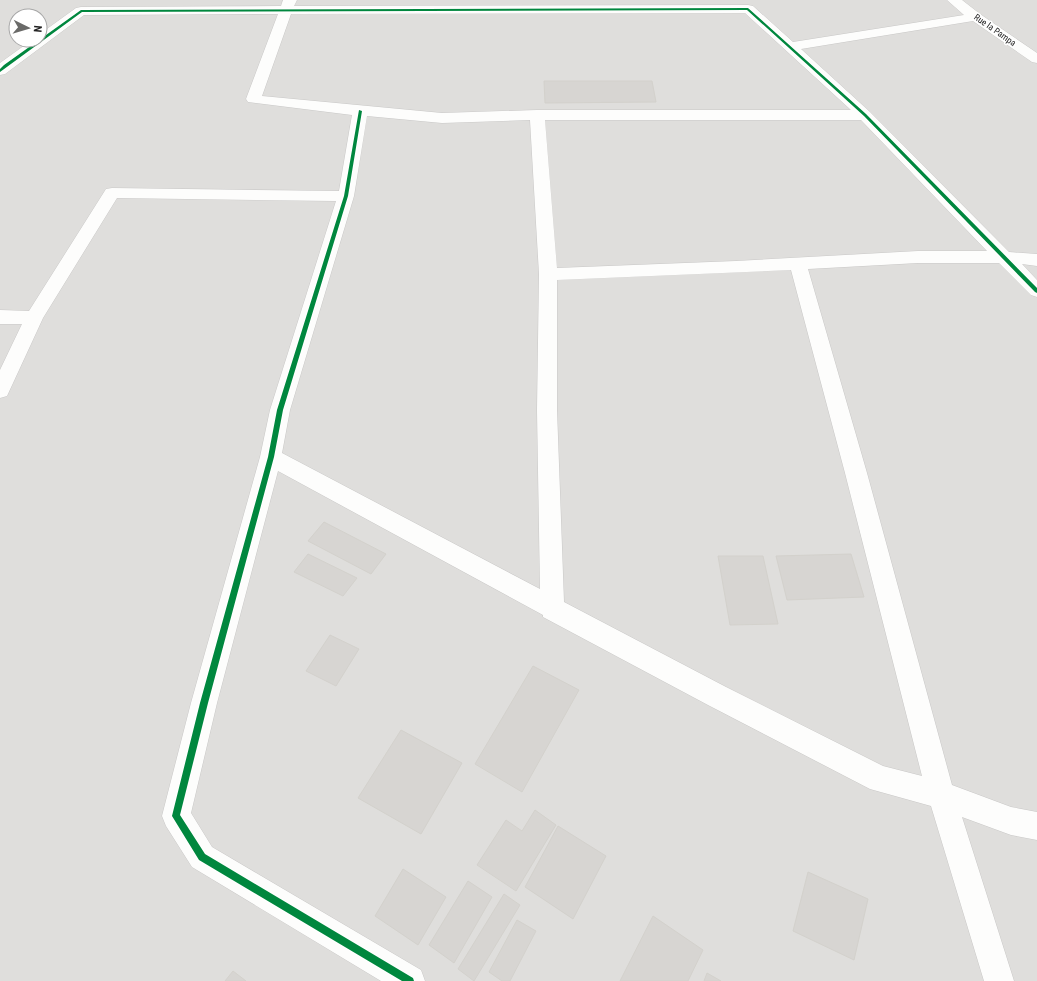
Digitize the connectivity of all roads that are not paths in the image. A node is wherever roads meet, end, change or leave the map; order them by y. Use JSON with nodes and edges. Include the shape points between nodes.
{"nodes":[{"id":1,"x":954,"y":0,"type":"edge"},
{"id":2,"x":288,"y":5,"type":"edge"},
{"id":3,"x":430,"y":5,"type":"edge"},
{"id":4,"x":975,"y":17,"type":"junction"},
{"id":5,"x":789,"y":47,"type":"junction"},
{"id":6,"x":1037,"y":59,"type":"edge"},
{"id":7,"x":0,"y":71,"type":"edge"},
{"id":8,"x":360,"y":111,"type":"junction"},
{"id":9,"x":536,"y":115,"type":"junction"},
{"id":10,"x":865,"y":115,"type":"junction"},
{"id":11,"x":346,"y":196,"type":"junction"},
{"id":12,"x":1004,"y":256,"type":"junction"},
{"id":13,"x":1037,"y":260,"type":"edge"},
{"id":14,"x":798,"y":264,"type":"junction"},
{"id":15,"x":548,"y":274,"type":"junction"},
{"id":16,"x":1037,"y":291,"type":"edge"},
{"id":17,"x":0,"y":317,"type":"edge"},
{"id":18,"x":34,"y":318,"type":"junction"},
{"id":19,"x":0,"y":391,"type":"edge"},
{"id":20,"x":271,"y":457,"type":"junction"},
{"id":21,"x":552,"y":608,"type":"junction"},
{"id":22,"x":941,"y":795,"type":"junction"},
{"id":23,"x":1037,"y":826,"type":"edge"},
{"id":24,"x":410,"y":981,"type":"edge"},
{"id":25,"x":999,"y":981,"type":"edge"}],
"edges":[{"from":1,"to":4,"type":"street","name":"Rue la Pampa"},
{"from":2,"to":3,"type":"street"},
{"from":2,"to":7,"type":"street","via":[[81,11]]},
{"from":2,"to":8,"type":"street","via":[[253,99]]},
{"from":3,"to":5,"type":"street","via":[[748,9]]},
{"from":4,"to":5,"type":"street"},
{"from":4,"to":6,"type":"street","name":"Rue la Pampa"},
{"from":5,"to":10,"type":"street"},
{"from":8,"to":9,"type":"street","via":[[442,118]]},
{"from":8,"to":11,"type":"street"},
{"from":9,"to":10,"type":"street"},
{"from":9,"to":15,"type":"street"},
{"from":10,"to":12,"type":"street"},
{"from":11,"to":18,"type":"street","via":[[112,193]]},
{"from":11,"to":20,"type":"street","via":[[280,410]]},
{"from":12,"to":13,"type":"street"},
{"from":12,"to":14,"type":"street","via":[[891,257]]},
{"from":12,"to":16,"type":"street"},
{"from":14,"to":15,"type":"street"},
{"from":14,"to":22,"type":"street"},
{"from":15,"to":21,"type":"street","via":[[547,410]]},
{"from":17,"to":18,"type":"street"},
{"from":18,"to":19,"type":"street"},
{"from":20,"to":21,"type":"street"},
{"from":20,"to":24,"type":"street","via":[[176,816],[202,857]]},
{"from":21,"to":22,"type":"street","via":[[716,696],[880,779]]},
{"from":22,"to":23,"type":"street","via":[[1011,821]]},
{"from":22,"to":25,"type":"street"}]}
